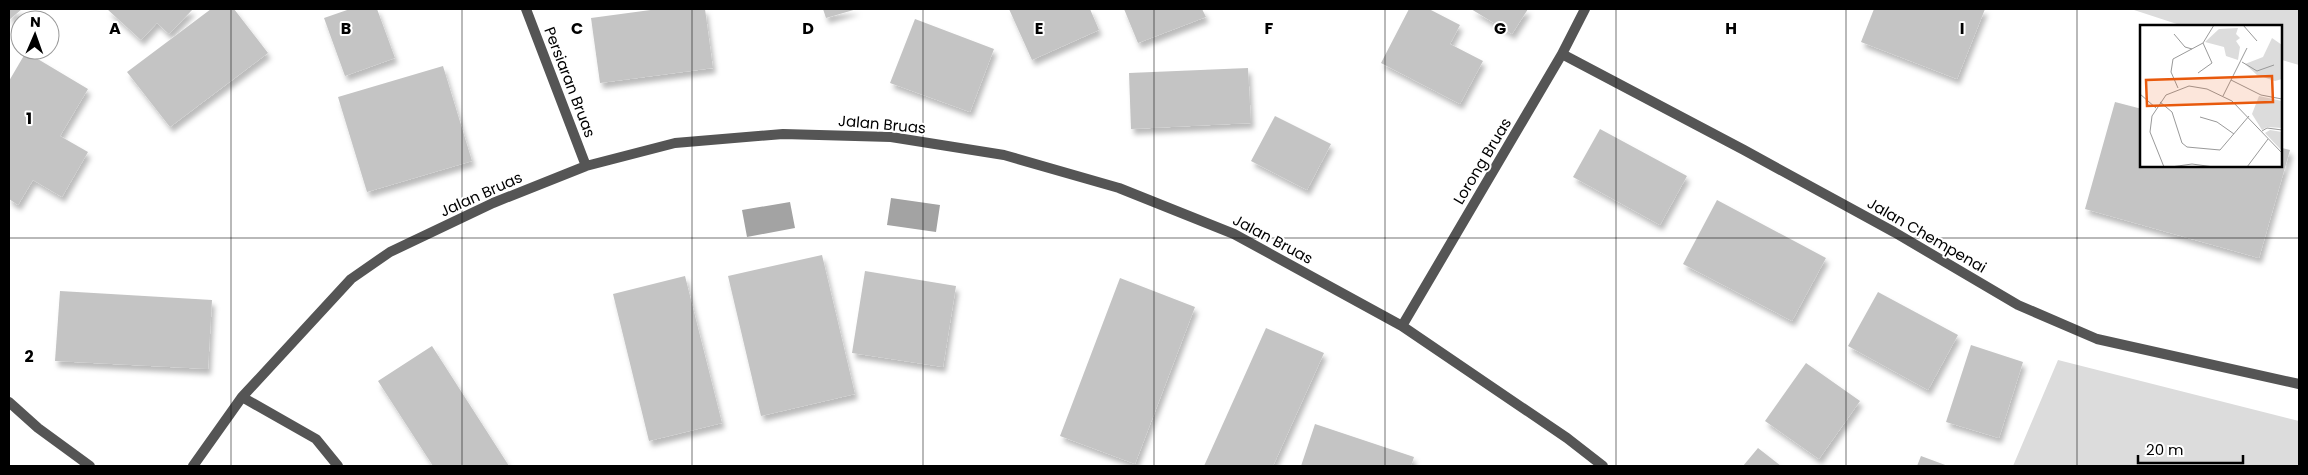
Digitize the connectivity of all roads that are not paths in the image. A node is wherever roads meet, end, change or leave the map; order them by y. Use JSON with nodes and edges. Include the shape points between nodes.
{"nodes":[{"id":1,"x":526,"y":9,"type":"edge"},
{"id":2,"x":1585,"y":9,"type":"edge"},
{"id":3,"x":1562,"y":54,"type":"junction"},
{"id":4,"x":586,"y":166,"type":"junction"},
{"id":5,"x":1402,"y":326,"type":"junction"},
{"id":6,"x":2299,"y":384,"type":"edge"},
{"id":7,"x":242,"y":397,"type":"junction"},
{"id":8,"x":9,"y":402,"type":"edge"},
{"id":9,"x":90,"y":466,"type":"edge"},
{"id":10,"x":193,"y":466,"type":"edge"},
{"id":11,"x":338,"y":466,"type":"edge"},
{"id":12,"x":1603,"y":466,"type":"edge"}],
"edges":[{"from":1,"to":4,"type":"street","name":"Persiaran Bruas"},
{"from":2,"to":3,"type":"street","name":"Lorong Bruas"},
{"from":3,"to":5,"type":"street","name":"Lorong Bruas"},
{"from":3,"to":6,"type":"street","name":"Jalan Chempenai","via":[[1736,145],[2018,305],[2097,339]]},
{"from":4,"to":5,"type":"street","name":"Jalan Bruas","via":[[675,143],[783,134],[891,137],[1004,155],[1119,188],[1234,234]]},
{"from":4,"to":7,"type":"street","name":"Jalan Bruas","via":[[493,203],[390,252],[351,279]]},
{"from":5,"to":12,"type":"street","name":"Jalan Bruas"},
{"from":7,"to":10,"type":"street","name":"Jalan Bruas"},
{"from":7,"to":11,"type":"street","via":[[316,438]]},
{"from":8,"to":9,"type":"street"}]}
